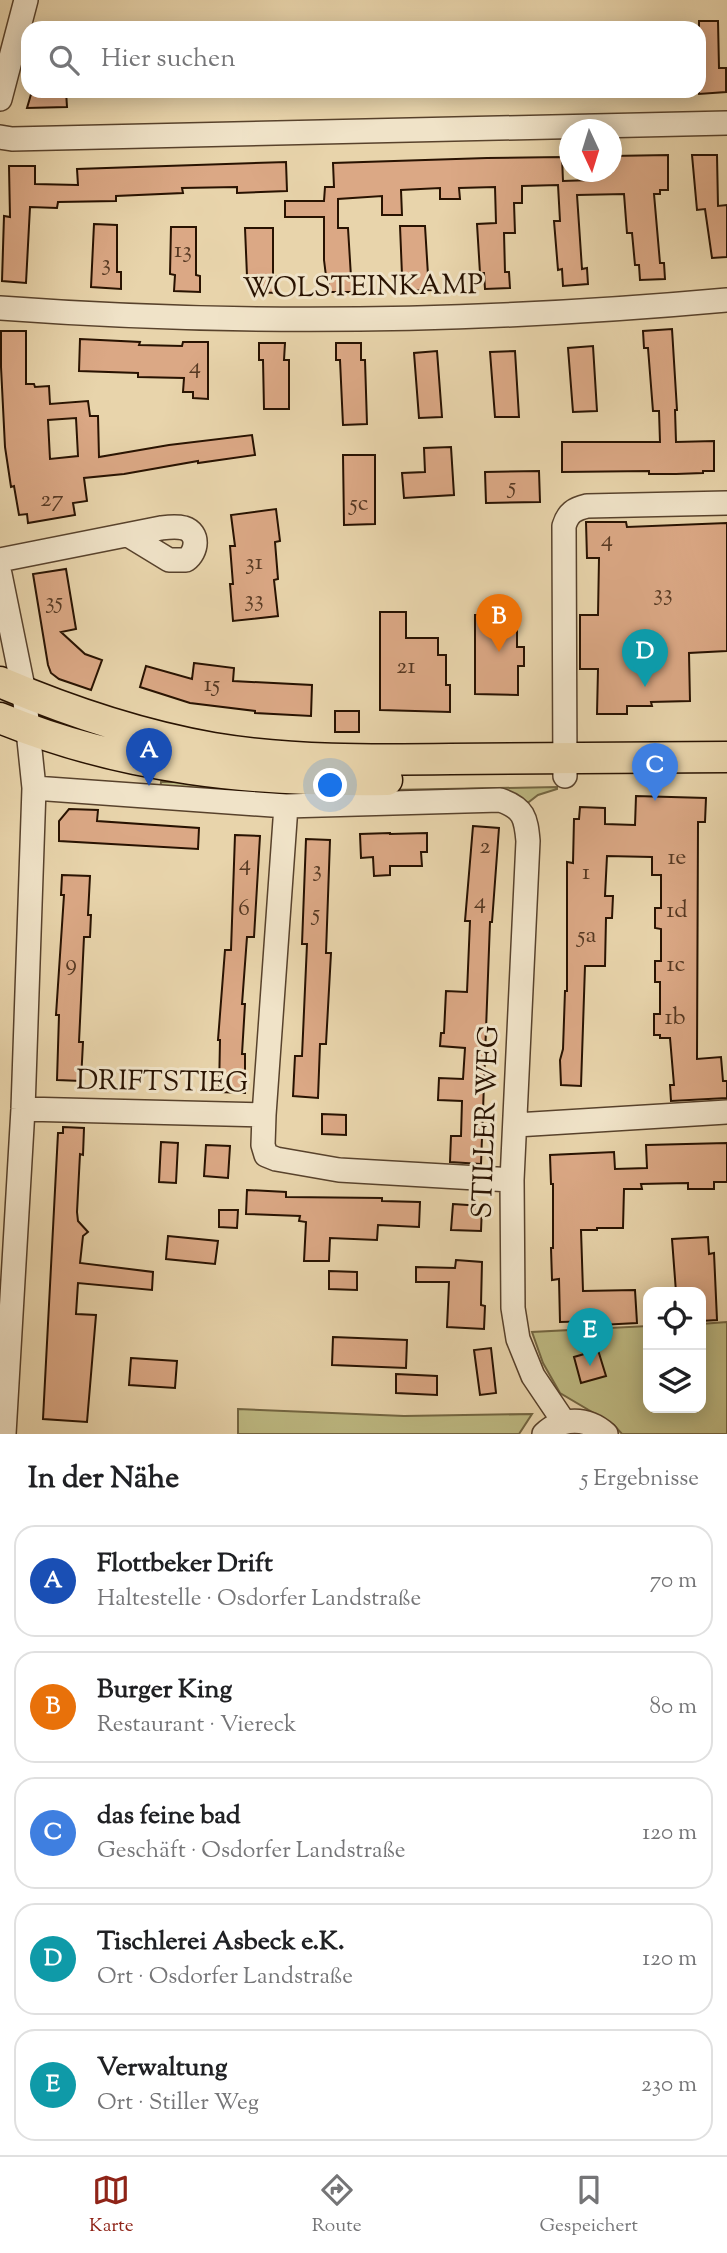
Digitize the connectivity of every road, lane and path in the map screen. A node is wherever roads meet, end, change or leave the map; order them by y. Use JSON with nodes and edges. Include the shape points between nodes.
{"nodes":[{"id":1,"x":26,"y":0,"type":"edge"},
{"id":2,"x":0,"y":99,"type":"edge"},
{"id":3,"x":727,"y":123,"type":"edge"},
{"id":4,"x":0,"y":137,"type":"edge"},
{"id":5,"x":727,"y":300,"type":"edge"},
{"id":6,"x":0,"y":308,"type":"edge"},
{"id":7,"x":727,"y":503,"type":"edge"},
{"id":8,"x":128,"y":535,"type":"dead end"},
{"id":9,"x":0,"y":560,"type":"edge"},
{"id":10,"x":0,"y":574,"type":"edge"},
{"id":11,"x":5,"y":631,"type":"edge"},
{"id":12,"x":12,"y":687,"type":"edge"},
{"id":13,"x":0,"y":718,"type":"edge"},
{"id":14,"x":29,"y":729,"type":"junction"},
{"id":15,"x":727,"y":757,"type":"edge"},
{"id":16,"x":565,"y":767,"type":"junction"},
{"id":17,"x":727,"y":774,"type":"edge"},
{"id":18,"x":34,"y":788,"type":"junction"},
{"id":19,"x":286,"y":806,"type":"junction"},
{"id":20,"x":23,"y":1109,"type":"junction"},
{"id":21,"x":727,"y":1112,"type":"edge"},
{"id":22,"x":264,"y":1115,"type":"junction"},
{"id":23,"x":516,"y":1125,"type":"junction"},
{"id":24,"x":512,"y":1180,"type":"junction"},
{"id":25,"x":564,"y":1422,"type":"junction"},
{"id":26,"x":4,"y":1434,"type":"edge"},
{"id":27,"x":544,"y":1434,"type":"edge"},
{"id":28,"x":606,"y":1434,"type":"edge"}],
"edges":[{"from":1,"to":2,"type":"street"},
{"from":3,"to":4,"type":"street"},
{"from":5,"to":6,"type":"street","name":"WOLSTEINKAMP","via":[[555,313],[372,319],[217,319]]},
{"from":7,"to":16,"type":"street","via":[[587,506],[568,516],[564,526]]},
{"from":8,"to":9,"type":"street"},
{"from":10,"to":11,"type":"street"},
{"from":11,"to":12,"type":"street"},
{"from":12,"to":14,"type":"street"},
{"from":12,"to":16,"type":"main road","via":[[141,732],[225,749],[358,760]]},
{"from":13,"to":14,"type":"main road"},
{"from":14,"to":16,"type":"main road","via":[[147,763],[279,779],[358,780]]},
{"from":14,"to":18,"type":"street"},
{"from":15,"to":16,"type":"main road"},
{"from":16,"to":17,"type":"main road"},
{"from":18,"to":19,"type":"street"},
{"from":18,"to":20,"type":"street"},
{"from":19,"to":22,"type":"street"},
{"from":19,"to":23,"type":"street","name":"STILLER WEG","via":[[500,800],[522,812],[528,841]]},
{"from":20,"to":22,"type":"street","name":"DRIFTSTIEG"},
{"from":20,"to":26,"type":"street"},
{"from":21,"to":23,"type":"street"},
{"from":22,"to":24,"type":"street","name":"DRIFTSTIEG","via":[[263,1145],[266,1155],[276,1159],[339,1170]]},
{"from":23,"to":24,"type":"street","name":"STILLER WEG"},
{"from":24,"to":25,"type":"street","name":"STILLER WEG","via":[[513,1308],[518,1339],[533,1376]]},
{"from":25,"to":27,"type":"street"},
{"from":25,"to":28,"type":"street","via":[[592,1424]]}]}
